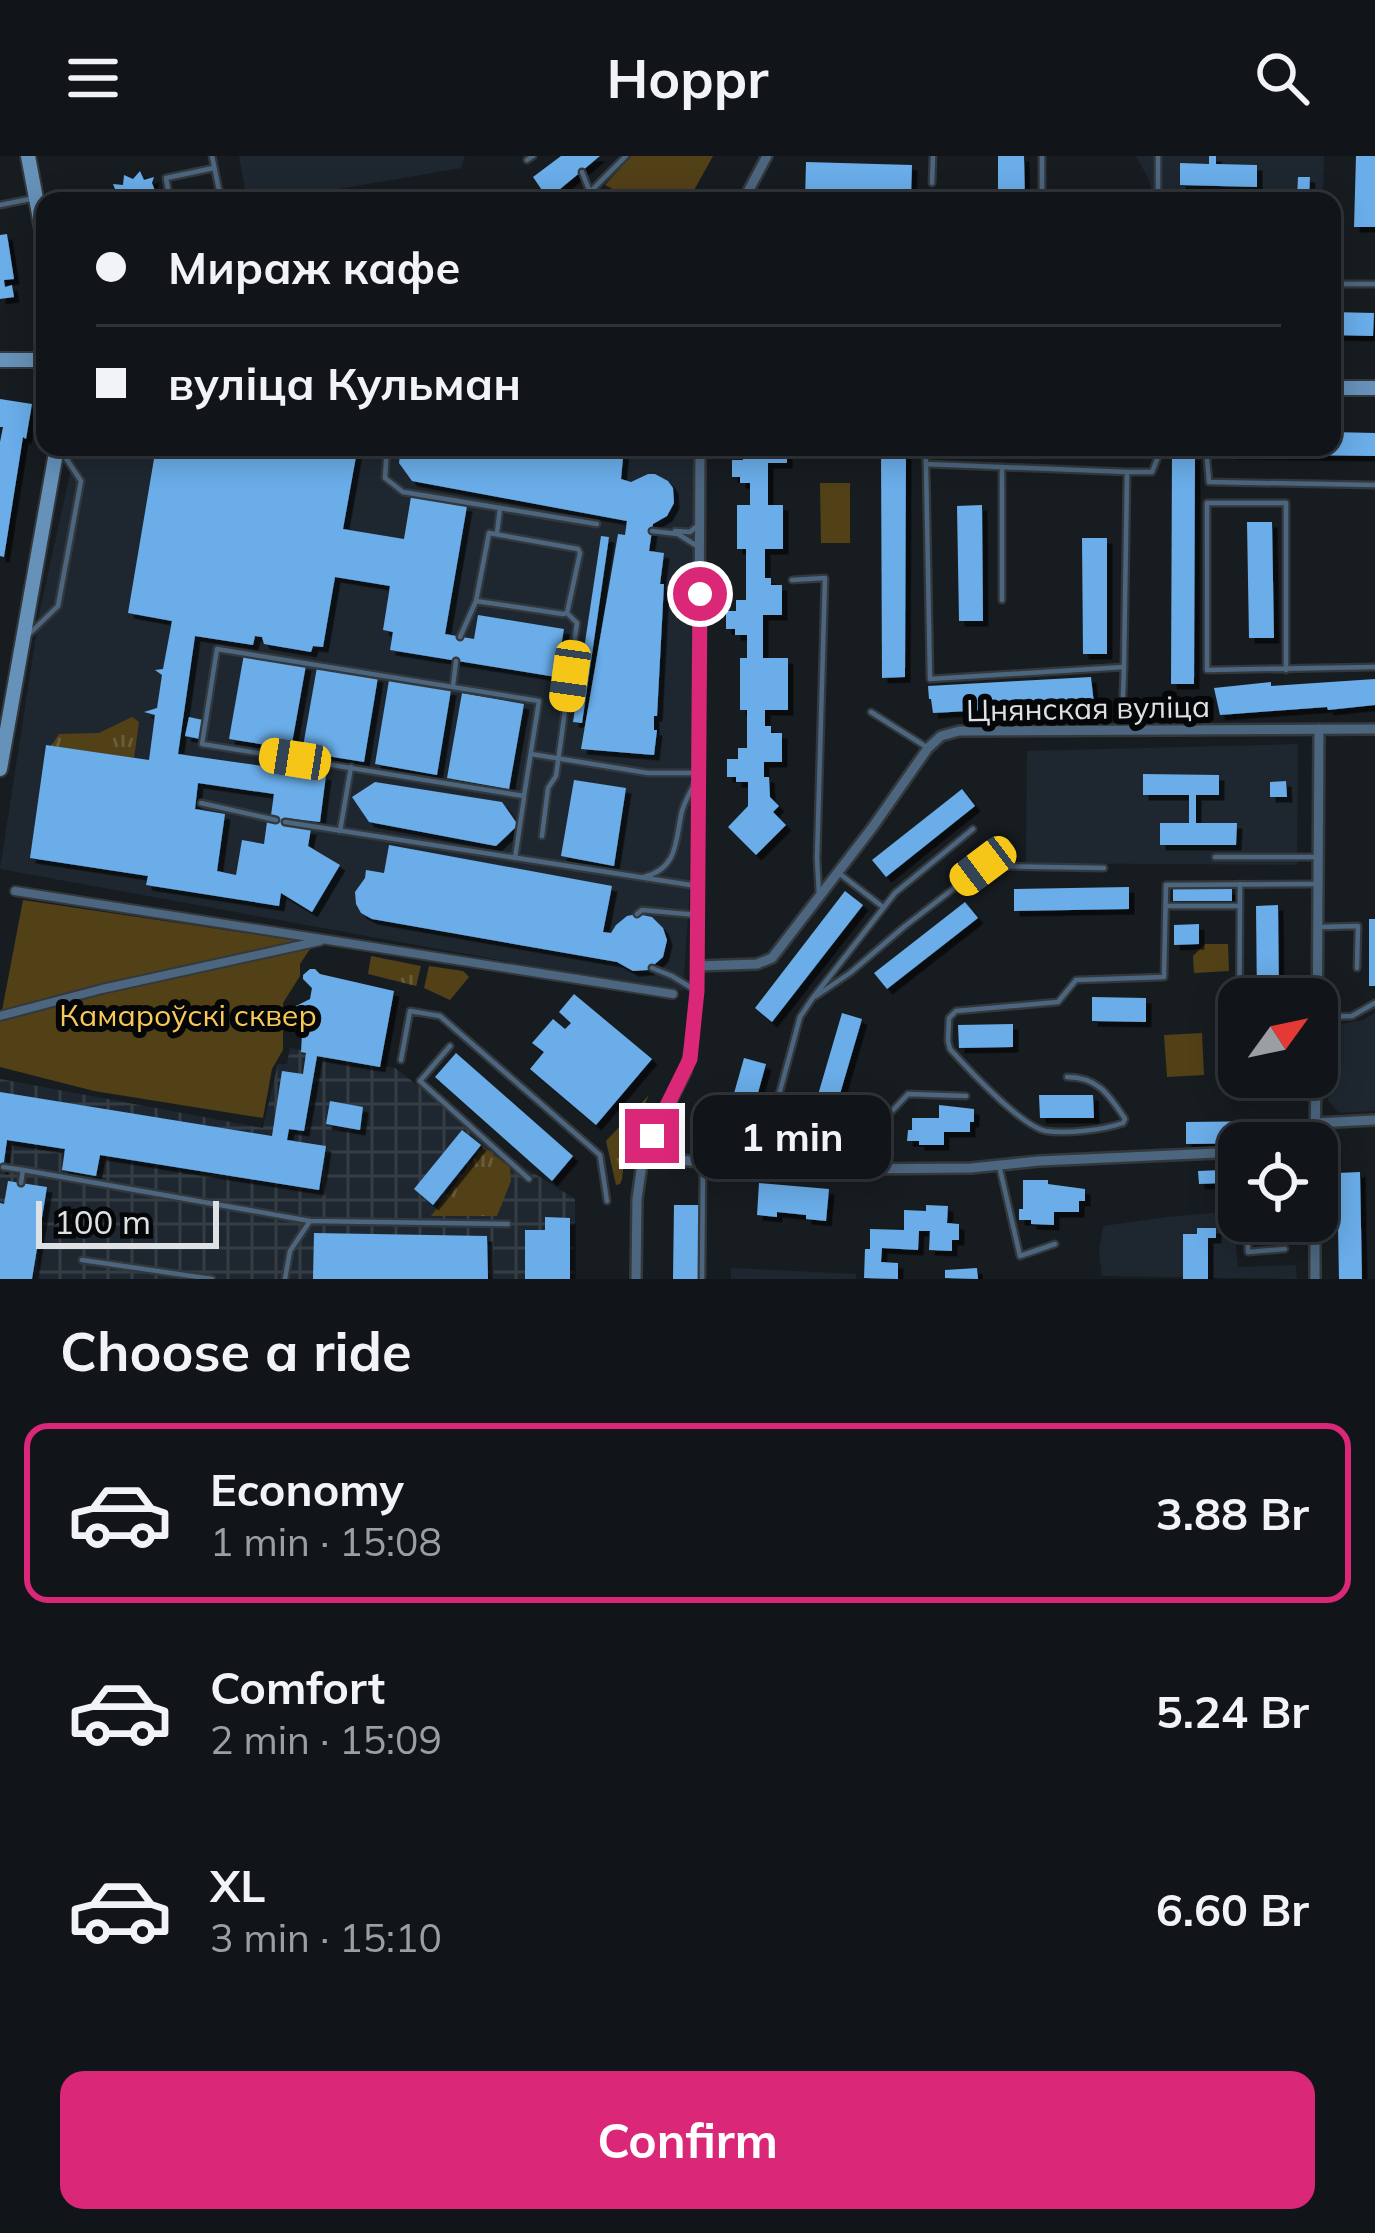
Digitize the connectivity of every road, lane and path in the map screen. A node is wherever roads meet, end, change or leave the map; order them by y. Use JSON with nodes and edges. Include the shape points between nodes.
{"nodes":[{"id":1,"x":28,"y":156,"type":"edge"},
{"id":2,"x":212,"y":156,"type":"edge"},
{"id":3,"x":626,"y":156,"type":"edge"},
{"id":4,"x":766,"y":156,"type":"edge"},
{"id":5,"x":933,"y":156,"type":"edge"},
{"id":6,"x":1042,"y":156,"type":"edge"},
{"id":7,"x":1158,"y":156,"type":"edge"},
{"id":8,"x":214,"y":168,"type":"junction"},
{"id":9,"x":581,"y":172,"type":"dead end"},
{"id":10,"x":932,"y":182,"type":"dead end"},
{"id":11,"x":168,"y":192,"type":"edge"},
{"id":12,"x":219,"y":192,"type":"edge"},
{"id":13,"x":590,"y":192,"type":"joint"},
{"id":14,"x":748,"y":192,"type":"edge"},
{"id":15,"x":1042,"y":192,"type":"edge"},
{"id":16,"x":1158,"y":192,"type":"edge"},
{"id":17,"x":36,"y":198,"type":"joint"},
{"id":18,"x":0,"y":205,"type":"edge"},
{"id":19,"x":1341,"y":284,"type":"edge"},
{"id":20,"x":1375,"y":284,"type":"edge"},
{"id":21,"x":36,"y":360,"type":"edge"},
{"id":22,"x":0,"y":361,"type":"edge"},
{"id":23,"x":1341,"y":388,"type":"edge"},
{"id":24,"x":1375,"y":388,"type":"edge"},
{"id":25,"x":56,"y":456,"type":"edge"},
{"id":26,"x":64,"y":456,"type":"edge"},
{"id":27,"x":386,"y":456,"type":"edge"},
{"id":28,"x":700,"y":456,"type":"edge"},
{"id":29,"x":926,"y":456,"type":"edge"},
{"id":30,"x":1158,"y":456,"type":"edge"},
{"id":31,"x":1207,"y":456,"type":"edge"},
{"id":32,"x":926,"y":464,"type":"junction"},
{"id":33,"x":1001,"y":467,"type":"junction"},
{"id":34,"x":1127,"y":472,"type":"junction"},
{"id":35,"x":1375,"y":485,"type":"edge"},
{"id":36,"x":500,"y":508,"type":"junction"},
{"id":37,"x":701,"y":522,"type":"junction"},
{"id":38,"x":597,"y":524,"type":"dead end"},
{"id":39,"x":497,"y":533,"type":"junction"},
{"id":40,"x":701,"y":549,"type":"junction"},
{"id":41,"x":792,"y":580,"type":"dead end"},
{"id":42,"x":1002,"y":600,"type":"dead end"},
{"id":43,"x":476,"y":601,"type":"junction"},
{"id":44,"x":567,"y":613,"type":"junction"},
{"id":45,"x":460,"y":637,"type":"dead end"},
{"id":46,"x":23,"y":640,"type":"junction"},
{"id":47,"x":456,"y":661,"type":"dead end"},
{"id":48,"x":1124,"y":667,"type":"junction"},
{"id":49,"x":1375,"y":667,"type":"edge"},
{"id":50,"x":1286,"y":670,"type":"junction"},
{"id":51,"x":453,"y":686,"type":"junction"},
{"id":52,"x":872,"y":712,"type":"dead end"},
{"id":53,"x":1122,"y":721,"type":"dead end"},
{"id":54,"x":1319,"y":729,"type":"junction"},
{"id":55,"x":1375,"y":729,"type":"edge"},
{"id":56,"x":928,"y":748,"type":"junction"},
{"id":57,"x":531,"y":754,"type":"junction"},
{"id":58,"x":558,"y":760,"type":"junction"},
{"id":59,"x":351,"y":767,"type":"junction"},
{"id":60,"x":0,"y":769,"type":"edge"},
{"id":61,"x":698,"y":776,"type":"junction"},
{"id":62,"x":524,"y":796,"type":"junction"},
{"id":63,"x":201,"y":803,"type":"dead end"},
{"id":64,"x":276,"y":820,"type":"dead end"},
{"id":65,"x":285,"y":822,"type":"dead end"},
{"id":66,"x":973,"y":829,"type":"dead end"},
{"id":67,"x":340,"y":830,"type":"junction"},
{"id":68,"x":542,"y":836,"type":"dead end"},
{"id":69,"x":1215,"y":856,"type":"dead end"},
{"id":70,"x":1320,"y":857,"type":"junction"},
{"id":71,"x":515,"y":858,"type":"junction"},
{"id":72,"x":1104,"y":868,"type":"dead end"},
{"id":73,"x":837,"y":872,"type":"junction"},
{"id":74,"x":641,"y":878,"type":"junction"},
{"id":75,"x":1240,"y":884,"type":"junction"},
{"id":76,"x":1320,"y":884,"type":"junction"},
{"id":77,"x":697,"y":886,"type":"junction"},
{"id":78,"x":15,"y":891,"type":"dead end"},
{"id":79,"x":819,"y":895,"type":"junction"},
{"id":80,"x":1166,"y":906,"type":"junction"},
{"id":81,"x":1240,"y":906,"type":"junction"},
{"id":82,"x":883,"y":907,"type":"junction"},
{"id":83,"x":637,"y":914,"type":"dead end"},
{"id":84,"x":697,"y":915,"type":"junction"},
{"id":85,"x":1319,"y":927,"type":"junction"},
{"id":86,"x":325,"y":940,"type":"junction"},
{"id":87,"x":698,"y":966,"type":"junction"},
{"id":88,"x":652,"y":968,"type":"dead end"},
{"id":89,"x":1357,"y":968,"type":"dead end"},
{"id":90,"x":1240,"y":978,"type":"edge"},
{"id":91,"x":1318,"y":978,"type":"edge"},
{"id":92,"x":697,"y":991,"type":"junction"},
{"id":93,"x":673,"y":994,"type":"dead end"},
{"id":94,"x":812,"y":999,"type":"junction"},
{"id":95,"x":1375,"y":1003,"type":"edge"},
{"id":96,"x":0,"y":1016,"type":"edge"},
{"id":97,"x":1338,"y":1016,"type":"edge"},
{"id":98,"x":450,"y":1046,"type":"dead end"},
{"id":99,"x":401,"y":1060,"type":"dead end"},
{"id":100,"x":1067,"y":1077,"type":"dead end"},
{"id":101,"x":966,"y":1096,"type":"dead end"},
{"id":102,"x":1375,"y":1120,"type":"edge"},
{"id":103,"x":1335,"y":1122,"type":"edge"},
{"id":104,"x":1218,"y":1153,"type":"edge"},
{"id":105,"x":643,"y":1157,"type":"junction"},
{"id":106,"x":703,"y":1162,"type":"junction"},
{"id":107,"x":760,"y":1165,"type":"junction"},
{"id":108,"x":999,"y":1166,"type":"junction"},
{"id":109,"x":3,"y":1167,"type":"dead end"},
{"id":110,"x":850,"y":1169,"type":"junction"},
{"id":111,"x":23,"y":1170,"type":"junction"},
{"id":112,"x":529,"y":1179,"type":"dead end"},
{"id":113,"x":21,"y":1183,"type":"dead end"},
{"id":114,"x":608,"y":1201,"type":"dead end"},
{"id":115,"x":310,"y":1221,"type":"junction"},
{"id":116,"x":508,"y":1224,"type":"dead end"},
{"id":117,"x":1248,"y":1242,"type":"edge"},
{"id":118,"x":1315,"y":1242,"type":"edge"},
{"id":119,"x":1055,"y":1244,"type":"dead end"},
{"id":120,"x":1286,"y":1249,"type":"dead end"},
{"id":121,"x":82,"y":1260,"type":"dead end"},
{"id":122,"x":212,"y":1279,"type":"edge"},
{"id":123,"x":285,"y":1279,"type":"edge"},
{"id":124,"x":636,"y":1279,"type":"edge"},
{"id":125,"x":702,"y":1279,"type":"edge"},
{"id":126,"x":1315,"y":1279,"type":"edge"}],
"edges":[{"from":1,"to":17,"type":"main road"},
{"from":2,"to":8,"type":"lane"},
{"from":3,"to":13,"type":"lane"},
{"from":4,"to":14,"type":"street"},
{"from":5,"to":10,"type":"lane"},
{"from":6,"to":15,"type":"lane"},
{"from":7,"to":16,"type":"lane"},
{"from":8,"to":11,"type":"lane","via":[[166,178]]},
{"from":8,"to":12,"type":"lane"},
{"from":9,"to":13,"type":"lane"},
{"from":17,"to":18,"type":"lane"},
{"from":19,"to":20,"type":"lane"},
{"from":21,"to":22,"type":"main road"},
{"from":23,"to":24,"type":"main road"},
{"from":25,"to":46,"type":"main road"},
{"from":26,"to":46,"type":"lane","via":[[81,481],[58,606]]},
{"from":27,"to":36,"type":"lane","via":[[394,488]]},
{"from":28,"to":37,"type":"street"},
{"from":29,"to":32,"type":"lane"},
{"from":30,"to":34,"type":"lane","via":[[1152,472]]},
{"from":31,"to":35,"type":"lane","via":[[1209,482]]},
{"from":32,"to":33,"type":"lane"},
{"from":32,"to":48,"type":"lane","via":[[930,679]]},
{"from":33,"to":34,"type":"lane"},
{"from":33,"to":42,"type":"lane"},
{"from":34,"to":48,"type":"lane"},
{"from":36,"to":38,"type":"lane"},
{"from":36,"to":39,"type":"lane"},
{"from":37,"to":40,"type":"street"},
{"from":37,"to":40,"type":"lane","via":[[690,532],[652,530]]},
{"from":39,"to":43,"type":"lane","via":[[488,536]]},
{"from":39,"to":44,"type":"lane","via":[[578,549]]},
{"from":40,"to":61,"type":"street"},
{"from":41,"to":79,"type":"lane","via":[[825,578]]},
{"from":43,"to":44,"type":"lane"},
{"from":43,"to":45,"type":"lane"},
{"from":44,"to":58,"type":"lane","via":[[577,623]]},
{"from":46,"to":60,"type":"main road"},
{"from":47,"to":51,"type":"lane"},
{"from":48,"to":53,"type":"lane"},
{"from":49,"to":50,"type":"lane"},
{"from":50,"to":50,"type":"lane","via":[[1207,670],[1207,503],[1286,503]]},
{"from":51,"to":57,"type":"lane","via":[[539,700]]},
{"from":51,"to":59,"type":"lane","via":[[217,649],[202,744]]},
{"from":52,"to":56,"type":"lane"},
{"from":54,"to":55,"type":"street","name":"Цнянская вуліца"},
{"from":54,"to":56,"type":"street","name":"Цнянская вуліца","via":[[959,731]]},
{"from":54,"to":70,"type":"street"},
{"from":56,"to":73,"type":"street","name":"Цнянская вуліца"},
{"from":57,"to":58,"type":"lane"},
{"from":57,"to":62,"type":"lane"},
{"from":58,"to":61,"type":"lane"},
{"from":58,"to":68,"type":"lane"},
{"from":59,"to":62,"type":"lane"},
{"from":59,"to":67,"type":"lane"},
{"from":61,"to":74,"type":"lane","via":[[673,857]]},
{"from":61,"to":77,"type":"street"},
{"from":62,"to":71,"type":"lane"},
{"from":63,"to":64,"type":"lane"},
{"from":65,"to":67,"type":"lane"},
{"from":66,"to":82,"type":"lane"},
{"from":67,"to":71,"type":"lane"},
{"from":69,"to":70,"type":"lane"},
{"from":70,"to":76,"type":"street"},
{"from":71,"to":74,"type":"lane"},
{"from":72,"to":94,"type":"lane","via":[[983,866]]},
{"from":73,"to":79,"type":"street","name":"Цнянская вуліца"},
{"from":73,"to":82,"type":"lane"},
{"from":74,"to":77,"type":"lane"},
{"from":75,"to":76,"type":"lane"},
{"from":75,"to":80,"type":"lane","via":[[1166,885]]},
{"from":75,"to":81,"type":"lane"},
{"from":76,"to":85,"type":"street"},
{"from":77,"to":84,"type":"street"},
{"from":78,"to":86,"type":"street"},
{"from":79,"to":87,"type":"street","name":"Цнянская вуліца","via":[[772,958]]},
{"from":80,"to":81,"type":"lane"},
{"from":80,"to":100,"type":"lane","via":[[1164,977],[1076,980],[1058,1002],[949,1018],[950,1049],[1024,1122],[1047,1132],[1123,1123],[1091,1080]]},
{"from":81,"to":90,"type":"lane"},
{"from":82,"to":94,"type":"lane"},
{"from":83,"to":84,"type":"lane"},
{"from":84,"to":87,"type":"street"},
{"from":85,"to":89,"type":"lane","via":[[1358,926]]},
{"from":85,"to":91,"type":"street"},
{"from":86,"to":93,"type":"street"},
{"from":86,"to":96,"type":"street"},
{"from":87,"to":92,"type":"street"},
{"from":88,"to":92,"type":"lane"},
{"from":92,"to":105,"type":"street","via":[[690,1059]]},
{"from":94,"to":107,"type":"lane","via":[[800,1017]]},
{"from":95,"to":97,"type":"lane"},
{"from":98,"to":112,"type":"lane","via":[[420,1081]]},
{"from":99,"to":114,"type":"lane","via":[[410,1011],[440,1016],[600,1155]]},
{"from":101,"to":110,"type":"lane","via":[[908,1094],[851,1155]]},
{"from":102,"to":103,"type":"street"},
{"from":104,"to":108,"type":"street"},
{"from":105,"to":106,"type":"street"},
{"from":105,"to":124,"type":"street"},
{"from":106,"to":107,"type":"street"},
{"from":106,"to":125,"type":"lane"},
{"from":107,"to":110,"type":"street"},
{"from":108,"to":110,"type":"street"},
{"from":108,"to":119,"type":"lane","via":[[1020,1256]]},
{"from":109,"to":111,"type":"lane"},
{"from":111,"to":113,"type":"lane"},
{"from":111,"to":115,"type":"lane"},
{"from":115,"to":116,"type":"lane"},
{"from":115,"to":123,"type":"lane","via":[[290,1251]]},
{"from":117,"to":120,"type":"lane","via":[[1248,1252]]},
{"from":118,"to":126,"type":"street"},
{"from":121,"to":122,"type":"lane"}]}
